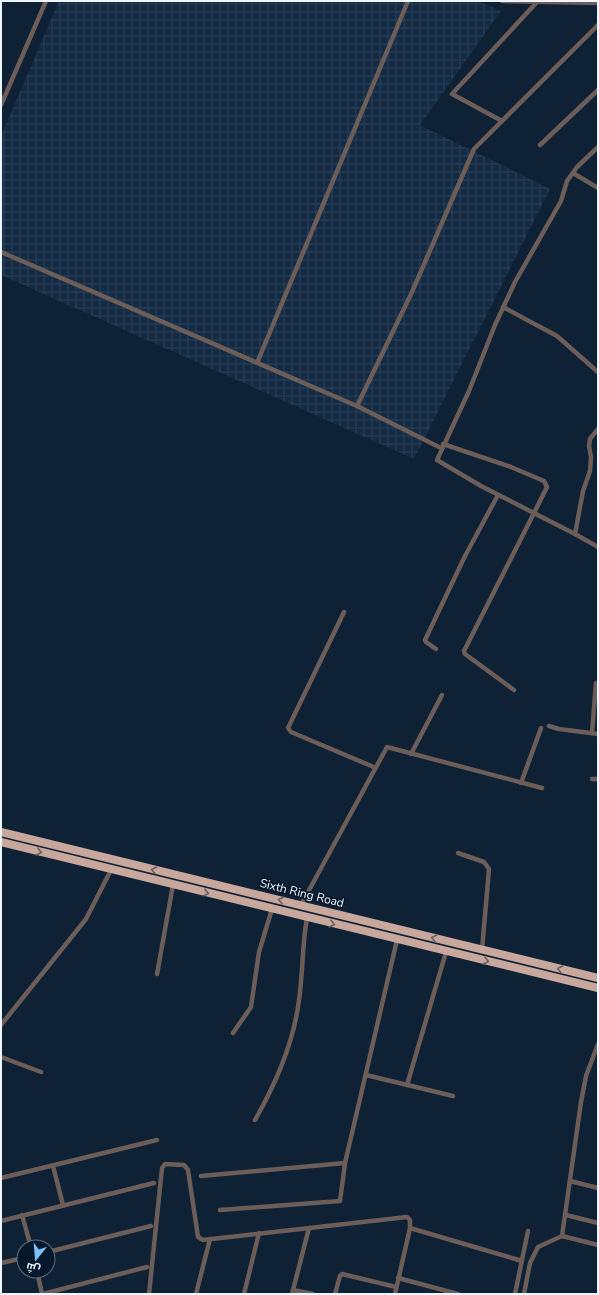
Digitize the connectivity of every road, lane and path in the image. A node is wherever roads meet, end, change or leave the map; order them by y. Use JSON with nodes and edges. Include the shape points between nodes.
{"nodes":[{"id":1,"x":46,"y":1,"type":"edge"},
{"id":2,"x":408,"y":1,"type":"edge"},
{"id":3,"x":502,"y":1,"type":"edge"},
{"id":4,"x":537,"y":2,"type":"junction"},
{"id":5,"x":598,"y":3,"type":"edge"},
{"id":6,"x":598,"y":25,"type":"edge"},
{"id":7,"x":594,"y":29,"type":"junction"},
{"id":8,"x":598,"y":33,"type":"edge"},
{"id":9,"x":598,"y":90,"type":"edge"},
{"id":10,"x":1,"y":105,"type":"edge"},
{"id":11,"x":502,"y":121,"type":"junction"},
{"id":12,"x":540,"y":144,"type":"dead end"},
{"id":13,"x":598,"y":147,"type":"edge"},
{"id":14,"x":573,"y":173,"type":"junction"},
{"id":15,"x":598,"y":188,"type":"edge"},
{"id":16,"x":1,"y":252,"type":"edge"},
{"id":17,"x":503,"y":307,"type":"junction"},
{"id":18,"x":257,"y":363,"type":"junction"},
{"id":19,"x":598,"y":372,"type":"edge"},
{"id":20,"x":357,"y":406,"type":"junction"},
{"id":21,"x":598,"y":429,"type":"edge"},
{"id":22,"x":442,"y":446,"type":"junction"},
{"id":23,"x":498,"y":495,"type":"junction"},
{"id":24,"x":533,"y":513,"type":"junction"},
{"id":25,"x":575,"y":534,"type":"junction"},
{"id":26,"x":598,"y":547,"type":"edge"},
{"id":27,"x":344,"y":612,"type":"dead end"},
{"id":28,"x":436,"y":649,"type":"dead end"},
{"id":29,"x":596,"y":683,"type":"dead end"},
{"id":30,"x":514,"y":690,"type":"dead end"},
{"id":31,"x":442,"y":695,"type":"dead end"},
{"id":32,"x":549,"y":726,"type":"dead end"},
{"id":33,"x":541,"y":728,"type":"dead end"},
{"id":34,"x":592,"y":733,"type":"junction"},
{"id":35,"x":598,"y":734,"type":"edge"},
{"id":36,"x":411,"y":754,"type":"junction"},
{"id":37,"x":376,"y":768,"type":"junction"},
{"id":38,"x":592,"y":779,"type":"dead end"},
{"id":39,"x":598,"y":779,"type":"edge"},
{"id":40,"x":521,"y":783,"type":"junction"},
{"id":41,"x":542,"y":788,"type":"dead end"},
{"id":42,"x":1,"y":832,"type":"edge"},
{"id":43,"x":1,"y":842,"type":"edge"},
{"id":44,"x":458,"y":854,"type":"dead end"},
{"id":45,"x":111,"y":870,"type":"junction"},
{"id":46,"x":173,"y":885,"type":"junction"},
{"id":47,"x":302,"y":905,"type":"junction"},
{"id":48,"x":272,"y":909,"type":"junction"},
{"id":49,"x":320,"y":910,"type":"junction"},
{"id":50,"x":307,"y":918,"type":"junction"},
{"id":51,"x":318,"y":920,"type":"junction"},
{"id":52,"x":397,"y":940,"type":"junction"},
{"id":53,"x":482,"y":950,"type":"junction"},
{"id":54,"x":446,"y":952,"type":"junction"},
{"id":55,"x":157,"y":974,"type":"dead end"},
{"id":56,"x":598,"y":978,"type":"edge"},
{"id":57,"x":598,"y":988,"type":"edge"},
{"id":58,"x":1,"y":1025,"type":"edge"},
{"id":59,"x":233,"y":1033,"type":"dead end"},
{"id":60,"x":598,"y":1044,"type":"edge"},
{"id":61,"x":1,"y":1057,"type":"edge"},
{"id":62,"x":41,"y":1072,"type":"dead end"},
{"id":63,"x":366,"y":1075,"type":"junction"},
{"id":64,"x":407,"y":1085,"type":"junction"},
{"id":65,"x":453,"y":1096,"type":"dead end"},
{"id":66,"x":255,"y":1120,"type":"dead end"},
{"id":67,"x":157,"y":1140,"type":"dead end"},
{"id":68,"x":345,"y":1163,"type":"junction"},
{"id":69,"x":53,"y":1166,"type":"junction"},
{"id":70,"x":201,"y":1176,"type":"dead end"},
{"id":71,"x":1,"y":1178,"type":"edge"},
{"id":72,"x":570,"y":1181,"type":"junction"},
{"id":73,"x":154,"y":1183,"type":"dead end"},
{"id":74,"x":598,"y":1188,"type":"edge"},
{"id":75,"x":63,"y":1205,"type":"junction"},
{"id":76,"x":220,"y":1210,"type":"dead end"},
{"id":77,"x":566,"y":1214,"type":"junction"},
{"id":78,"x":22,"y":1215,"type":"junction"},
{"id":79,"x":1,"y":1221,"type":"edge"},
{"id":80,"x":598,"y":1223,"type":"edge"},
{"id":81,"x":151,"y":1226,"type":"dead end"},
{"id":82,"x":309,"y":1228,"type":"junction"},
{"id":83,"x":410,"y":1228,"type":"junction"},
{"id":84,"x":528,"y":1231,"type":"dead end"},
{"id":85,"x":259,"y":1233,"type":"junction"},
{"id":86,"x":562,"y":1236,"type":"junction"},
{"id":87,"x":29,"y":1239,"type":"edge"},
{"id":88,"x":210,"y":1239,"type":"junction"},
{"id":89,"x":598,"y":1245,"type":"edge"},
{"id":90,"x":56,"y":1250,"type":"edge"},
{"id":91,"x":16,"y":1260,"type":"edge"},
{"id":92,"x":522,"y":1261,"type":"junction"},
{"id":93,"x":1,"y":1263,"type":"edge"},
{"id":94,"x":147,"y":1267,"type":"dead end"},
{"id":95,"x":398,"y":1278,"type":"junction"},
{"id":96,"x":39,"y":1279,"type":"edge"},
{"id":97,"x":396,"y":1287,"type":"junction"},
{"id":98,"x":293,"y":1292,"type":"edge"},
{"id":99,"x":43,"y":1294,"type":"edge"},
{"id":100,"x":149,"y":1294,"type":"edge"},
{"id":101,"x":196,"y":1294,"type":"edge"},
{"id":102,"x":244,"y":1294,"type":"edge"},
{"id":103,"x":313,"y":1294,"type":"edge"},
{"id":104,"x":336,"y":1294,"type":"edge"},
{"id":105,"x":395,"y":1294,"type":"edge"},
{"id":106,"x":458,"y":1294,"type":"edge"},
{"id":107,"x":515,"y":1294,"type":"edge"},
{"id":108,"x":524,"y":1294,"type":"edge"}],
"edges":[{"from":1,"to":10,"type":"street"},
{"from":2,"to":18,"type":"street"},
{"from":3,"to":4,"type":"street"},
{"from":4,"to":5,"type":"street"},
{"from":4,"to":11,"type":"street","via":[[452,94]]},
{"from":6,"to":7,"type":"street"},
{"from":7,"to":8,"type":"street"},
{"from":7,"to":11,"type":"street"},
{"from":9,"to":12,"type":"street"},
{"from":11,"to":20,"type":"street","via":[[474,149],[412,292]]},
{"from":13,"to":14,"type":"street"},
{"from":14,"to":15,"type":"street"},
{"from":14,"to":17,"type":"street","via":[[567,181],[562,201]]},
{"from":16,"to":18,"type":"street"},
{"from":17,"to":19,"type":"street","via":[[557,336]]},
{"from":17,"to":22,"type":"street","via":[[469,391]]},
{"from":18,"to":20,"type":"street"},
{"from":20,"to":22,"type":"street"},
{"from":21,"to":25,"type":"street","via":[[590,439],[590,471],[583,491]]},
{"from":22,"to":23,"type":"street","via":[[438,461]]},
{"from":22,"to":24,"type":"street","via":[[511,467],[544,481],[547,487]]},
{"from":23,"to":24,"type":"street"},
{"from":23,"to":28,"type":"street","via":[[465,556],[425,640]]},
{"from":24,"to":25,"type":"street"},
{"from":24,"to":30,"type":"street","via":[[464,651]]},
{"from":25,"to":26,"type":"street"},
{"from":27,"to":37,"type":"street","via":[[288,728],[291,732]]},
{"from":29,"to":34,"type":"street"},
{"from":31,"to":36,"type":"street"},
{"from":32,"to":34,"type":"street"},
{"from":33,"to":40,"type":"street"},
{"from":34,"to":35,"type":"street"},
{"from":36,"to":37,"type":"street","via":[[387,748]]},
{"from":36,"to":40,"type":"street"},
{"from":37,"to":47,"type":"street"},
{"from":38,"to":39,"type":"street"},
{"from":40,"to":41,"type":"street"},
{"from":47,"to":42,"type":"highway","name":"Sixth Ring Road","one_way":true},
{"from":43,"to":45,"type":"highway","name":"Sixth Ring Road","one_way":true},
{"from":44,"to":53,"type":"street","via":[[484,862],[489,869]]},
{"from":45,"to":46,"type":"highway","name":"Sixth Ring Road"},
{"from":45,"to":58,"type":"street","via":[[86,919]]},
{"from":46,"to":48,"type":"highway","name":"Sixth Ring Road","one_way":true},
{"from":46,"to":55,"type":"street"},
{"from":47,"to":49,"type":"highway","name":"Sixth Ring Road"},
{"from":48,"to":50,"type":"highway","name":"Sixth Ring Road"},
{"from":48,"to":59,"type":"street","via":[[259,952],[251,1007]]},
{"from":49,"to":51,"type":"highway"},
{"from":53,"to":49,"type":"highway","name":"Sixth Ring Road","one_way":true},
{"from":50,"to":51,"type":"highway","name":"Sixth Ring Road"},
{"from":50,"to":66,"type":"street","via":[[302,942],[296,1016],[272,1091]]},
{"from":51,"to":52,"type":"highway","name":"Sixth Ring Road","one_way":true},
{"from":52,"to":54,"type":"highway","name":"Sixth Ring Road"},
{"from":52,"to":63,"type":"street"},
{"from":56,"to":53,"type":"highway","name":"Sixth Ring Road","one_way":true},
{"from":54,"to":57,"type":"highway","name":"Sixth Ring Road","one_way":true},
{"from":54,"to":64,"type":"street"},
{"from":60,"to":72,"type":"street","via":[[586,1076]]},
{"from":61,"to":62,"type":"street"},
{"from":63,"to":64,"type":"street"},
{"from":63,"to":68,"type":"street"},
{"from":64,"to":65,"type":"street"},
{"from":67,"to":69,"type":"street"},
{"from":68,"to":70,"type":"street"},
{"from":68,"to":76,"type":"street","via":[[340,1201]]},
{"from":69,"to":71,"type":"street"},
{"from":69,"to":75,"type":"street"},
{"from":72,"to":74,"type":"street"},
{"from":72,"to":77,"type":"street"},
{"from":73,"to":75,"type":"street"},
{"from":75,"to":78,"type":"street"},
{"from":77,"to":80,"type":"street"},
{"from":77,"to":86,"type":"street"},
{"from":78,"to":79,"type":"street"},
{"from":78,"to":87,"type":"street"},
{"from":81,"to":90,"type":"street"},
{"from":82,"to":83,"type":"street","via":[[407,1217],[410,1220]]},
{"from":82,"to":85,"type":"street"},
{"from":82,"to":98,"type":"street"},
{"from":83,"to":92,"type":"street"},
{"from":83,"to":95,"type":"street"},
{"from":84,"to":92,"type":"street"},
{"from":85,"to":88,"type":"street"},
{"from":85,"to":102,"type":"street"},
{"from":86,"to":89,"type":"street"},
{"from":86,"to":108,"type":"street","via":[[538,1247],[530,1263]]},
{"from":88,"to":100,"type":"street","via":[[203,1240],[198,1237],[188,1170],[184,1165],[165,1164],[162,1168]]},
{"from":88,"to":101,"type":"street"},
{"from":91,"to":93,"type":"street"},
{"from":92,"to":107,"type":"street"},
{"from":94,"to":99,"type":"street"},
{"from":95,"to":97,"type":"street"},
{"from":95,"to":106,"type":"street"},
{"from":96,"to":99,"type":"street"},
{"from":97,"to":104,"type":"street","via":[[342,1274]]},
{"from":97,"to":105,"type":"street"},
{"from":98,"to":103,"type":"street"}]}
